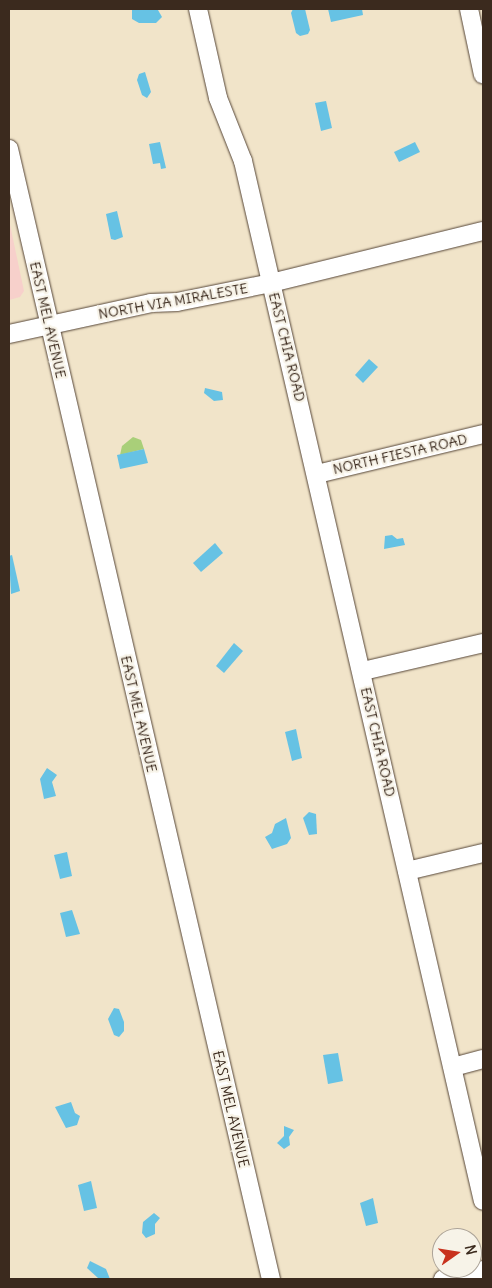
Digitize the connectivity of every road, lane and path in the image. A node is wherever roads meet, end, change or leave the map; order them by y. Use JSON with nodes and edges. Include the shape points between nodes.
{"nodes":[{"id":1,"x":198,"y":9,"type":"edge"},
{"id":2,"x":469,"y":9,"type":"edge"},
{"id":3,"x":483,"y":75,"type":"edge"},
{"id":4,"x":9,"y":149,"type":"edge"},
{"id":5,"x":483,"y":231,"type":"edge"},
{"id":6,"x":271,"y":283,"type":"junction"},
{"id":7,"x":49,"y":324,"type":"junction"},
{"id":8,"x":9,"y":334,"type":"edge"},
{"id":9,"x":483,"y":434,"type":"edge"},
{"id":10,"x":317,"y":474,"type":"junction"},
{"id":11,"x":483,"y":643,"type":"edge"},
{"id":12,"x":363,"y":671,"type":"junction"},
{"id":13,"x":483,"y":853,"type":"edge"},
{"id":14,"x":407,"y":871,"type":"junction"},
{"id":15,"x":483,"y":1059,"type":"edge"},
{"id":16,"x":453,"y":1066,"type":"junction"},
{"id":17,"x":483,"y":1201,"type":"edge"},
{"id":18,"x":483,"y":1270,"type":"edge"},
{"id":19,"x":271,"y":1279,"type":"edge"},
{"id":20,"x":443,"y":1279,"type":"edge"}],
"edges":[{"from":1,"to":6,"type":"street","name":"EAST CHIA ROAD","via":[[218,98],[243,162]]},
{"from":2,"to":3,"type":"street"},
{"from":4,"to":7,"type":"street","name":"EAST MEL AVENUE"},
{"from":5,"to":6,"type":"street","name":"NORTH VIA MIRALESTE"},
{"from":6,"to":7,"type":"street","name":"NORTH VIA MIRALESTE"},
{"from":6,"to":10,"type":"street","name":"EAST CHIA ROAD"},
{"from":7,"to":8,"type":"street","name":"NORTH VIA MIRALESTE"},
{"from":7,"to":19,"type":"street","name":"EAST MEL AVENUE"},
{"from":9,"to":10,"type":"street","name":"NORTH FIESTA ROAD"},
{"from":10,"to":12,"type":"street","name":"EAST CHIA ROAD"},
{"from":11,"to":12,"type":"street"},
{"from":12,"to":14,"type":"street","name":"EAST CHIA ROAD"},
{"from":13,"to":14,"type":"street"},
{"from":14,"to":16,"type":"street","name":"EAST CHIA ROAD"},
{"from":15,"to":16,"type":"street"},
{"from":16,"to":17,"type":"street","name":"EAST CHIA ROAD"},
{"from":18,"to":20,"type":"street"}]}
